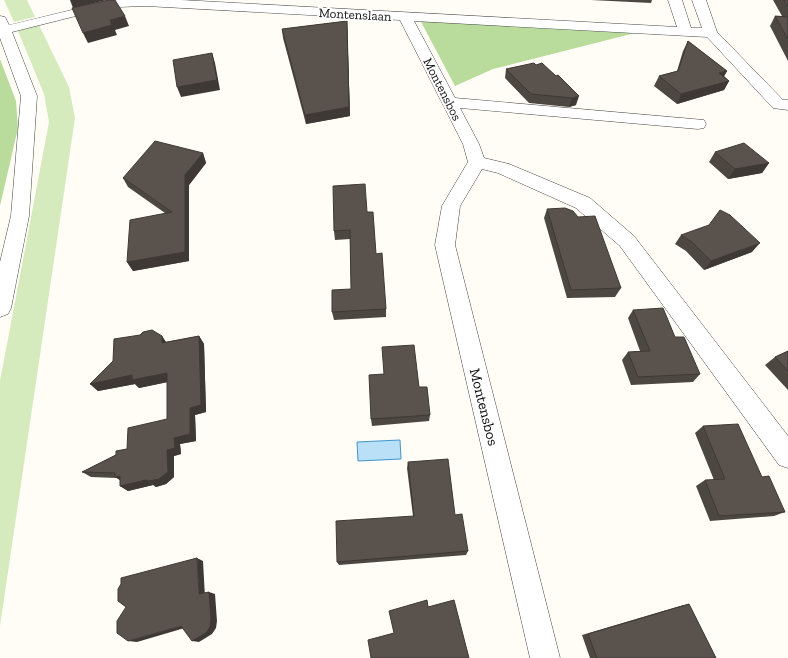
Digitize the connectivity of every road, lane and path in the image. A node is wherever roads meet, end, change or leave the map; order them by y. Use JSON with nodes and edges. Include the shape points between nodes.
{"nodes":[{"id":1,"x":675,"y":0,"type":"edge"},
{"id":2,"x":699,"y":0,"type":"edge"},
{"id":3,"x":405,"y":16,"type":"junction"},
{"id":4,"x":2,"y":25,"type":"edge"},
{"id":5,"x":685,"y":31,"type":"junction"},
{"id":6,"x":711,"y":33,"type":"junction"},
{"id":7,"x":450,"y":102,"type":"junction"},
{"id":8,"x":788,"y":106,"type":"edge"},
{"id":9,"x":698,"y":124,"type":"dead end"},
{"id":10,"x":477,"y":162,"type":"junction"},
{"id":11,"x":0,"y":308,"type":"edge"},
{"id":12,"x":788,"y":456,"type":"edge"},
{"id":13,"x":545,"y":658,"type":"edge"}],
"edges":[{"from":1,"to":5,"type":"street"},
{"from":2,"to":6,"type":"street"},
{"from":3,"to":4,"type":"street","name":"Montenslaan","via":[[146,2],[96,6]]},
{"from":3,"to":5,"type":"street","name":"Montenslaan"},
{"from":3,"to":7,"type":"street","name":"Montensbos"},
{"from":4,"to":11,"type":"street","via":[[29,96],[20,216]]},
{"from":5,"to":6,"type":"street","name":"Montenslaan"},
{"from":6,"to":8,"type":"street","via":[[779,105]]},
{"from":7,"to":9,"type":"street"},
{"from":7,"to":10,"type":"street","name":"Montensbos"},
{"from":10,"to":12,"type":"street","via":[[503,168],[583,203],[627,241]]},
{"from":10,"to":13,"type":"street","name":"Montensbos","via":[[451,206],[444,245]]}]}
